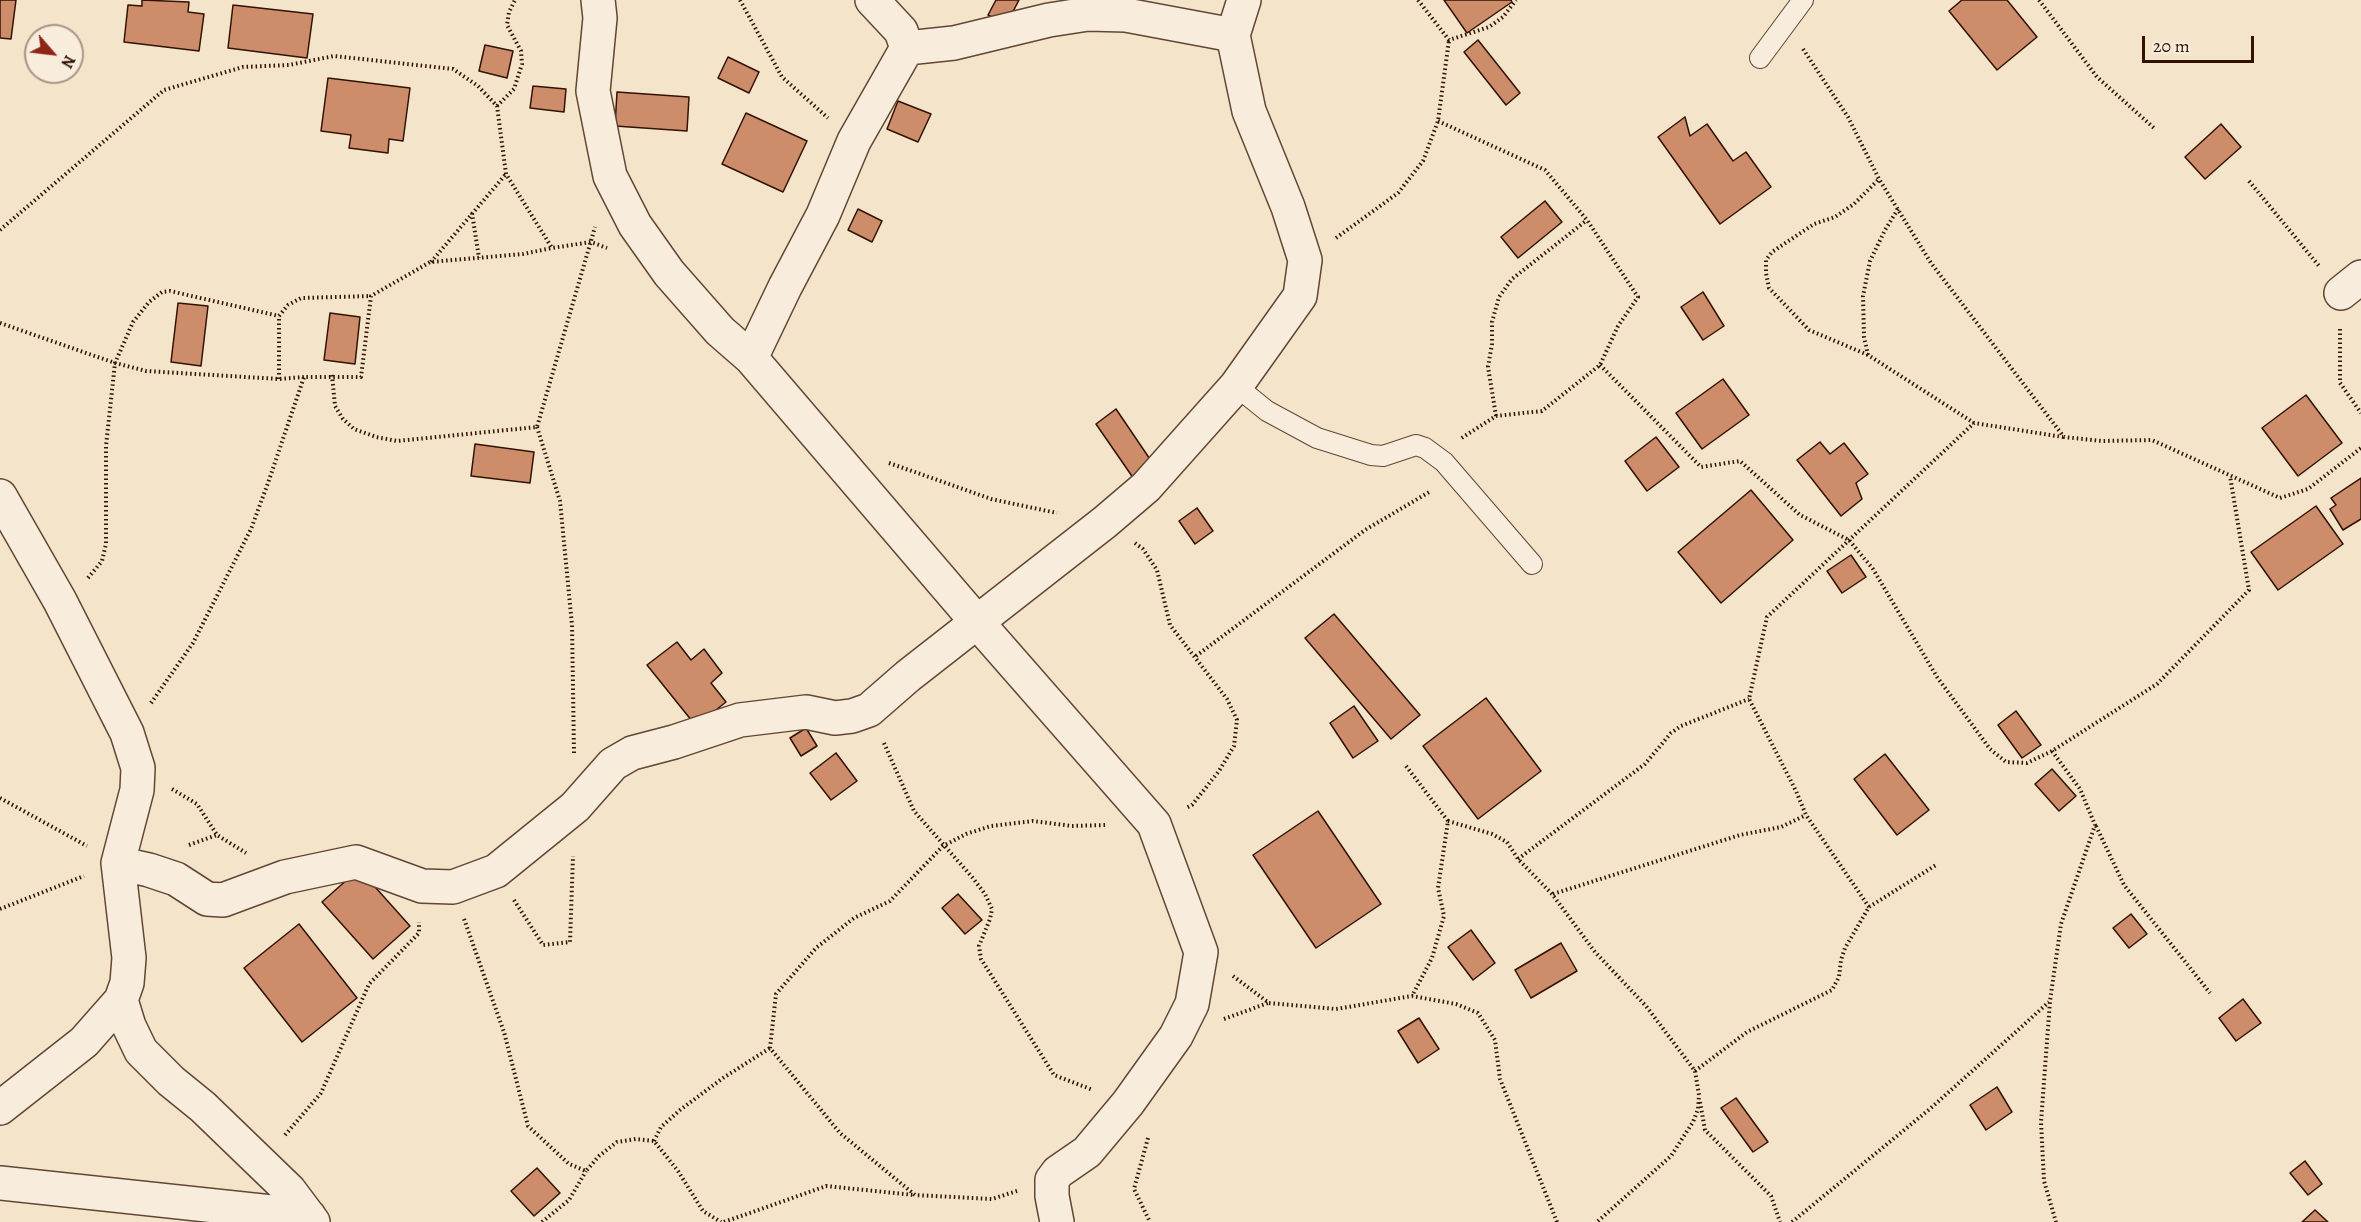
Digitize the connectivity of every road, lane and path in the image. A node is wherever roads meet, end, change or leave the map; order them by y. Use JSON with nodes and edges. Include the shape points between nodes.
{"nodes":[{"id":1,"x":516,"y":0,"type":"edge"},
{"id":2,"x":598,"y":0,"type":"edge"},
{"id":3,"x":740,"y":0,"type":"edge"},
{"id":4,"x":872,"y":0,"type":"edge"},
{"id":5,"x":1244,"y":0,"type":"edge"},
{"id":6,"x":1418,"y":0,"type":"edge"},
{"id":7,"x":1516,"y":0,"type":"edge"},
{"id":8,"x":1803,"y":0,"type":"edge"},
{"id":9,"x":2038,"y":0,"type":"edge"},
{"id":10,"x":1786,"y":23,"type":"junction"},
{"id":11,"x":1233,"y":34,"type":"junction"},
{"id":12,"x":1449,"y":40,"type":"junction"},
{"id":13,"x":908,"y":48,"type":"junction"},
{"id":14,"x":1760,"y":58,"type":"dead end"},
{"id":15,"x":497,"y":106,"type":"junction"},
{"id":16,"x":1438,"y":122,"type":"junction"},
{"id":17,"x":2154,"y":128,"type":"dead end"},
{"id":18,"x":854,"y":141,"type":"junction"},
{"id":19,"x":507,"y":174,"type":"junction"},
{"id":20,"x":610,"y":176,"type":"junction"},
{"id":21,"x":1879,"y":179,"type":"junction"},
{"id":22,"x":2249,"y":181,"type":"dead end"},
{"id":23,"x":1898,"y":209,"type":"junction"},
{"id":24,"x":472,"y":213,"type":"junction"},
{"id":25,"x":1587,"y":220,"type":"junction"},
{"id":26,"x":0,"y":230,"type":"edge"},
{"id":27,"x":591,"y":242,"type":"junction"},
{"id":28,"x":552,"y":248,"type":"junction"},
{"id":29,"x":613,"y":251,"type":"dead end"},
{"id":30,"x":479,"y":258,"type":"junction"},
{"id":31,"x":1305,"y":260,"type":"junction"},
{"id":32,"x":430,"y":262,"type":"junction"},
{"id":33,"x":2351,"y":285,"type":"edge"},
{"id":34,"x":371,"y":296,"type":"junction"},
{"id":35,"x":279,"y":316,"type":"junction"},
{"id":36,"x":0,"y":323,"type":"edge"},
{"id":37,"x":1868,"y":355,"type":"junction"},
{"id":38,"x":751,"y":358,"type":"junction"},
{"id":39,"x":115,"y":363,"type":"junction"},
{"id":40,"x":1600,"y":364,"type":"junction"},
{"id":41,"x":332,"y":375,"type":"junction"},
{"id":42,"x":304,"y":376,"type":"junction"},
{"id":43,"x":279,"y":379,"type":"junction"},
{"id":44,"x":1236,"y":386,"type":"junction"},
{"id":45,"x":2361,"y":413,"type":"edge"},
{"id":46,"x":1496,"y":416,"type":"junction"},
{"id":47,"x":1974,"y":423,"type":"junction"},
{"id":48,"x":537,"y":428,"type":"junction"},
{"id":49,"x":2064,"y":437,"type":"junction"},
{"id":50,"x":1425,"y":448,"type":"junction"},
{"id":51,"x":2361,"y":448,"type":"edge"},
{"id":52,"x":882,"y":460,"type":"dead end"},
{"id":53,"x":1456,"y":476,"type":"junction"},
{"id":54,"x":2230,"y":476,"type":"junction"},
{"id":55,"x":0,"y":496,"type":"edge"},
{"id":56,"x":1105,"y":522,"type":"junction"},
{"id":57,"x":1849,"y":540,"type":"junction"},
{"id":58,"x":1532,"y":564,"type":"dead end"},
{"id":59,"x":60,"y":601,"type":"junction"},
{"id":60,"x":977,"y":622,"type":"junction"},
{"id":61,"x":1196,"y":656,"type":"junction"},
{"id":62,"x":1749,"y":699,"type":"junction"},
{"id":63,"x":869,"y":710,"type":"junction"},
{"id":64,"x":127,"y":733,"type":"junction"},
{"id":65,"x":2052,"y":751,"type":"junction"},
{"id":66,"x":1406,"y":766,"type":"dead end"},
{"id":67,"x":138,"y":768,"type":"junction"},
{"id":68,"x":575,"y":807,"type":"junction"},
{"id":69,"x":1806,"y":815,"type":"junction"},
{"id":70,"x":1448,"y":821,"type":"junction"},
{"id":71,"x":1154,"y":824,"type":"junction"},
{"id":72,"x":2095,"y":825,"type":"junction"},
{"id":73,"x":943,"y":846,"type":"junction"},
{"id":74,"x":1518,"y":860,"type":"junction"},
{"id":75,"x":118,"y":863,"type":"junction"},
{"id":76,"x":1936,"y":865,"type":"dead end"},
{"id":77,"x":496,"y":871,"type":"junction"},
{"id":78,"x":285,"y":877,"type":"junction"},
{"id":79,"x":438,"y":886,"type":"junction"},
{"id":80,"x":1552,"y":894,"type":"junction"},
{"id":81,"x":1869,"y":907,"type":"junction"},
{"id":82,"x":0,"y":909,"type":"edge"},
{"id":83,"x":1201,"y":952,"type":"junction"},
{"id":84,"x":2210,"y":993,"type":"dead end"},
{"id":85,"x":1412,"y":996,"type":"junction"},
{"id":86,"x":121,"y":1000,"type":"junction"},
{"id":87,"x":2050,"y":1001,"type":"junction"},
{"id":88,"x":770,"y":1048,"type":"junction"},
{"id":89,"x":1695,"y":1071,"type":"junction"},
{"id":90,"x":1699,"y":1095,"type":"junction"},
{"id":91,"x":1128,"y":1103,"type":"junction"},
{"id":92,"x":0,"y":1108,"type":"edge"},
{"id":93,"x":654,"y":1141,"type":"junction"},
{"id":94,"x":261,"y":1162,"type":"junction"},
{"id":95,"x":586,"y":1171,"type":"junction"},
{"id":96,"x":1052,"y":1180,"type":"junction"},
{"id":97,"x":0,"y":1183,"type":"edge"},
{"id":98,"x":915,"y":1195,"type":"junction"},
{"id":99,"x":311,"y":1219,"type":"edge"},
{"id":100,"x":542,"y":1222,"type":"edge"},
{"id":101,"x":722,"y":1222,"type":"edge"},
{"id":102,"x":1057,"y":1222,"type":"edge"},
{"id":103,"x":1557,"y":1222,"type":"edge"},
{"id":104,"x":1597,"y":1222,"type":"edge"},
{"id":105,"x":1780,"y":1222,"type":"edge"},
{"id":106,"x":1792,"y":1222,"type":"edge"},
{"id":107,"x":2056,"y":1222,"type":"edge"}],
"edges":[{"from":1,"to":15,"type":"path","via":[[507,25],[521,51],[522,64],[514,89]]},
{"from":2,"to":20,"type":"street","via":[[593,91]]},
{"from":3,"to":18,"type":"path","via":[[782,77]]},
{"from":4,"to":13,"type":"street","via":[[901,31]]},
{"from":5,"to":11,"type":"street"},
{"from":6,"to":12,"type":"path"},
{"from":7,"to":12,"type":"path","via":[[1489,27]]},
{"from":8,"to":10,"type":"lane"},
{"from":9,"to":17,"type":"path","via":[[2097,77]]},
{"from":10,"to":14,"type":"lane"},
{"from":10,"to":21,"type":"path","via":[[1848,117]]},
{"from":11,"to":13,"type":"street","via":[[1126,15],[1088,14],[954,43]]},
{"from":11,"to":31,"type":"street","via":[[1249,111]]},
{"from":12,"to":16,"type":"path"},
{"from":13,"to":18,"type":"street"},
{"from":15,"to":19,"type":"path"},
{"from":15,"to":26,"type":"path","via":[[478,86],[453,69],[334,56],[288,65],[243,67],[164,90]]},
{"from":16,"to":25,"type":"path","via":[[1545,170]]},
{"from":16,"to":31,"type":"path","via":[[1423,162],[1398,193]]},
{"from":18,"to":38,"type":"street","via":[[823,215]]},
{"from":19,"to":24,"type":"path"},
{"from":19,"to":28,"type":"path"},
{"from":20,"to":27,"type":"path"},
{"from":20,"to":38,"type":"street","via":[[635,225],[669,273],[720,331]]},
{"from":21,"to":23,"type":"path"},
{"from":21,"to":37,"type":"path","via":[[1854,204],[1835,217],[1814,224],[1766,260],[1769,288],[1809,330]]},
{"from":22,"to":33,"type":"path"},
{"from":23,"to":37,"type":"path","via":[[1870,261],[1863,296]]},
{"from":23,"to":49,"type":"path","via":[[1931,263]]},
{"from":24,"to":30,"type":"path"},
{"from":24,"to":32,"type":"path"},
{"from":25,"to":40,"type":"path","via":[[1638,297],[1618,326]]},
{"from":25,"to":46,"type":"path","via":[[1512,279],[1499,297],[1492,322],[1488,367]]},
{"from":27,"to":28,"type":"path"},
{"from":27,"to":29,"type":"path"},
{"from":27,"to":48,"type":"path"},
{"from":28,"to":30,"type":"path"},
{"from":30,"to":32,"type":"path"},
{"from":31,"to":44,"type":"street","via":[[1300,296]]},
{"from":32,"to":34,"type":"path"},
{"from":33,"to":45,"type":"path","via":[[2340,382]]},
{"from":34,"to":35,"type":"path","via":[[302,298],[288,305]]},
{"from":34,"to":41,"type":"path","via":[[361,377]]},
{"from":35,"to":39,"type":"path","via":[[162,292],[133,322]]},
{"from":35,"to":43,"type":"path"},
{"from":36,"to":39,"type":"path"},
{"from":37,"to":47,"type":"path"},
{"from":38,"to":60,"type":"street"},
{"from":39,"to":43,"type":"path","via":[[146,371]]},
{"from":39,"to":59,"type":"path","via":[[106,446],[106,544],[102,561]]},
{"from":40,"to":46,"type":"path","via":[[1542,411]]},
{"from":40,"to":57,"type":"path","via":[[1701,467],[1740,460],[1800,515]]},
{"from":41,"to":42,"type":"path"},
{"from":41,"to":48,"type":"path","via":[[335,406],[343,419],[354,429],[376,437],[397,441]]},
{"from":42,"to":43,"type":"path"},
{"from":42,"to":64,"type":"path","via":[[251,529],[193,644]]},
{"from":44,"to":50,"type":"lane","via":[[1267,411],[1317,438],[1371,455],[1383,456],[1416,445]]},
{"from":44,"to":56,"type":"street","via":[[1146,487]]},
{"from":46,"to":50,"type":"path","via":[[1454,443]]},
{"from":47,"to":49,"type":"path"},
{"from":47,"to":57,"type":"path"},
{"from":48,"to":68,"type":"path","via":[[560,501],[567,569],[572,625]]},
{"from":49,"to":54,"type":"path","via":[[2152,440]]},
{"from":50,"to":53,"type":"lane"},
{"from":51,"to":54,"type":"path","via":[[2308,489],[2280,498]]},
{"from":52,"to":56,"type":"path","via":[[991,500]]},
{"from":53,"to":58,"type":"lane"},
{"from":53,"to":61,"type":"path","via":[[1365,530]]},
{"from":54,"to":65,"type":"path","via":[[2249,590],[2157,684]]},
{"from":55,"to":59,"type":"street"},
{"from":56,"to":60,"type":"street"},
{"from":56,"to":61,"type":"path","via":[[1143,549],[1157,570],[1170,625]]},
{"from":57,"to":62,"type":"path","via":[[1767,617]]},
{"from":57,"to":65,"type":"path","via":[[1873,569],[1936,677],[1990,750],[2006,762],[2027,763]]},
{"from":59,"to":64,"type":"street"},
{"from":60,"to":63,"type":"street"},
{"from":60,"to":71,"type":"street"},
{"from":61,"to":71,"type":"path","via":[[1237,720],[1234,746],[1192,805]]},
{"from":62,"to":69,"type":"path"},
{"from":62,"to":74,"type":"path","via":[[1681,726],[1645,764]]},
{"from":63,"to":68,"type":"street","via":[[835,718],[806,712],[740,720],[632,753],[613,764]]},
{"from":63,"to":73,"type":"path","via":[[914,811]]},
{"from":64,"to":67,"type":"street"},
{"from":65,"to":72,"type":"path","via":[[2080,789]]},
{"from":66,"to":70,"type":"path"},
{"from":67,"to":75,"type":"street"},
{"from":67,"to":78,"type":"path","via":[[197,804],[217,835]]},
{"from":68,"to":77,"type":"street"},
{"from":68,"to":77,"type":"path","via":[[570,942],[543,945]]},
{"from":69,"to":80,"type":"path","via":[[1781,827],[1740,835]]},
{"from":69,"to":81,"type":"path"},
{"from":70,"to":74,"type":"path","via":[[1500,838]]},
{"from":70,"to":85,"type":"path","via":[[1438,888],[1444,916],[1432,958]]},
{"from":71,"to":73,"type":"path","via":[[1072,826],[1033,821],[991,826]]},
{"from":71,"to":83,"type":"street"},
{"from":72,"to":84,"type":"path","via":[[2124,885]]},
{"from":72,"to":87,"type":"path","via":[[2061,924]]},
{"from":73,"to":88,"type":"path","via":[[890,901],[854,918],[816,948],[776,994]]},
{"from":73,"to":91,"type":"path","via":[[985,894],[992,909],[979,946],[981,959],[1053,1074]]},
{"from":74,"to":80,"type":"path"},
{"from":75,"to":78,"type":"street","via":[[176,879],[207,899],[223,900]]},
{"from":75,"to":82,"type":"path"},
{"from":75,"to":86,"type":"street","via":[[129,958]]},
{"from":76,"to":81,"type":"path"},
{"from":77,"to":79,"type":"street"},
{"from":78,"to":79,"type":"street","via":[[356,862]]},
{"from":79,"to":94,"type":"path","via":[[418,933],[369,984],[321,1093]]},
{"from":79,"to":95,"type":"path","via":[[504,1032],[528,1126],[569,1164]]},
{"from":80,"to":89,"type":"path","via":[[1595,952],[1646,1006]]},
{"from":81,"to":89,"type":"path","via":[[1845,948],[1839,978],[1832,990],[1747,1032]]},
{"from":83,"to":85,"type":"path","via":[[1269,1003],[1336,1009]]},
{"from":83,"to":91,"type":"street","via":[[1192,1004],[1176,1036]]},
{"from":85,"to":103,"type":"path","via":[[1456,1004],[1478,1013],[1495,1040],[1500,1078]]},
{"from":86,"to":92,"type":"street","via":[[84,1042]]},
{"from":86,"to":94,"type":"street","via":[[141,1051]]},
{"from":87,"to":106,"type":"path","via":[[1931,1108]]},
{"from":87,"to":107,"type":"path","via":[[2041,1122],[2044,1181]]},
{"from":88,"to":93,"type":"path","via":[[680,1110],[661,1127]]},
{"from":88,"to":98,"type":"path","via":[[840,1134]]},
{"from":89,"to":90,"type":"path"},
{"from":90,"to":104,"type":"path","via":[[1696,1116],[1671,1156]]},
{"from":90,"to":105,"type":"path","via":[[1706,1130],[1770,1196]]},
{"from":91,"to":96,"type":"street","via":[[1087,1152]]},
{"from":93,"to":95,"type":"path","via":[[617,1142]]},
{"from":93,"to":101,"type":"path","via":[[703,1211]]},
{"from":94,"to":99,"type":"street"},
{"from":95,"to":100,"type":"path","via":[[569,1200]]},
{"from":96,"to":98,"type":"path","via":[[992,1199]]},
{"from":96,"to":102,"type":"street"},
{"from":97,"to":99,"type":"street"},
{"from":98,"to":101,"type":"path","via":[[826,1186]]}]}
